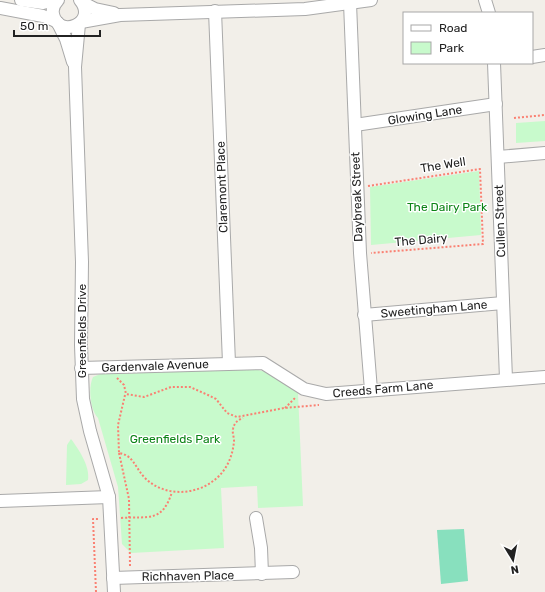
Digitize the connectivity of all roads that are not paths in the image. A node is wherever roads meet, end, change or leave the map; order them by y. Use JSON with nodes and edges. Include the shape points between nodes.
{"nodes":[{"id":1,"x":22,"y":0,"type":"edge"},
{"id":2,"x":56,"y":0,"type":"edge"},
{"id":3,"x":370,"y":0,"type":"edge"},
{"id":4,"x":485,"y":0,"type":"edge"},
{"id":5,"x":492,"y":0,"type":"edge"},
{"id":6,"x":82,"y":2,"type":"edge"},
{"id":7,"x":350,"y":3,"type":"junction"},
{"id":8,"x":0,"y":8,"type":"edge"},
{"id":9,"x":215,"y":11,"type":"junction"},
{"id":10,"x":490,"y":12,"type":"edge"},
{"id":11,"x":490,"y":12,"type":"edge"},
{"id":12,"x":120,"y":14,"type":"junction"},
{"id":13,"x":57,"y":22,"type":"junction"},
{"id":14,"x":80,"y":23,"type":"junction"},
{"id":15,"x":545,"y":55,"type":"edge"},
{"id":16,"x":533,"y":57,"type":"edge"},
{"id":17,"x":494,"y":64,"type":"edge"},
{"id":18,"x":75,"y":67,"type":"junction"},
{"id":19,"x":496,"y":104,"type":"junction"},
{"id":20,"x":355,"y":125,"type":"junction"},
{"id":21,"x":545,"y":153,"type":"edge"},
{"id":22,"x":498,"y":157,"type":"junction"},
{"id":23,"x":503,"y":303,"type":"junction"},
{"id":24,"x":364,"y":315,"type":"junction"},
{"id":25,"x":229,"y":363,"type":"junction"},
{"id":26,"x":81,"y":368,"type":"junction"},
{"id":27,"x":545,"y":377,"type":"edge"},
{"id":28,"x":506,"y":379,"type":"junction"},
{"id":29,"x":371,"y":390,"type":"junction"},
{"id":30,"x":109,"y":497,"type":"junction"},
{"id":31,"x":0,"y":501,"type":"edge"},
{"id":32,"x":256,"y":518,"type":"dead end"},
{"id":33,"x":292,"y":572,"type":"dead end"},
{"id":34,"x":262,"y":574,"type":"junction"},
{"id":35,"x":113,"y":578,"type":"junction"},
{"id":36,"x":114,"y":592,"type":"edge"}],
"edges":[{"from":1,"to":2,"type":"street","via":[[43,3]]},
{"from":2,"to":13,"type":"street","via":[[53,12]]},
{"from":3,"to":7,"type":"street"},
{"from":4,"to":10,"type":"street"},
{"from":5,"to":11,"type":"street"},
{"from":6,"to":12,"type":"street","via":[[95,9]]},
{"from":6,"to":14,"type":"street","name":"Greenfields Drive","via":[[85,12]]},
{"from":7,"to":9,"type":"street","via":[[305,9]]},
{"from":7,"to":20,"type":"street","name":"Daybreak Street"},
{"from":8,"to":13,"type":"street","via":[[44,16]]},
{"from":9,"to":12,"type":"street"},
{"from":9,"to":25,"type":"street","name":"Claremont Place"},
{"from":12,"to":14,"type":"street"},
{"from":13,"to":14,"type":"street","via":[[71,28]]},
{"from":13,"to":18,"type":"street","name":"Greenfields Drive","via":[[66,39]]},
{"from":14,"to":18,"type":"street","name":"Greenfields Drive"},
{"from":15,"to":16,"type":"street"},
{"from":17,"to":19,"type":"street","name":"Cullen Street"},
{"from":18,"to":26,"type":"street","name":"Greenfields Drive","via":[[82,262]]},
{"from":19,"to":20,"type":"street","name":"Glowing Lane"},
{"from":19,"to":22,"type":"street","name":"Cullen Street"},
{"from":20,"to":24,"type":"street","name":"Daybreak Street"},
{"from":21,"to":22,"type":"street"},
{"from":22,"to":23,"type":"street","name":"Cullen Street"},
{"from":23,"to":24,"type":"street","name":"Sweetingham Lane"},
{"from":23,"to":28,"type":"street","name":"Cullen Street"},
{"from":24,"to":29,"type":"street","name":"Daybreak Street"},
{"from":25,"to":26,"type":"street","name":"Gardenvale Avenue"},
{"from":25,"to":29,"type":"street","name":"Creeds Farm Lane","via":[[263,363],[304,388],[326,394]]},
{"from":26,"to":30,"type":"street","name":"Greenfields Drive","via":[[83,399]]},
{"from":27,"to":28,"type":"street","name":"Creeds Farm Lane"},
{"from":28,"to":29,"type":"street","name":"Creeds Farm Lane"},
{"from":30,"to":31,"type":"street"},
{"from":30,"to":35,"type":"street","name":"Greenfields Drive"},
{"from":32,"to":34,"type":"street"},
{"from":33,"to":34,"type":"street","name":"Richhaven Place"},
{"from":34,"to":35,"type":"street","name":"Richhaven Place"},
{"from":35,"to":36,"type":"street","name":"Greenfields Drive"}]}
